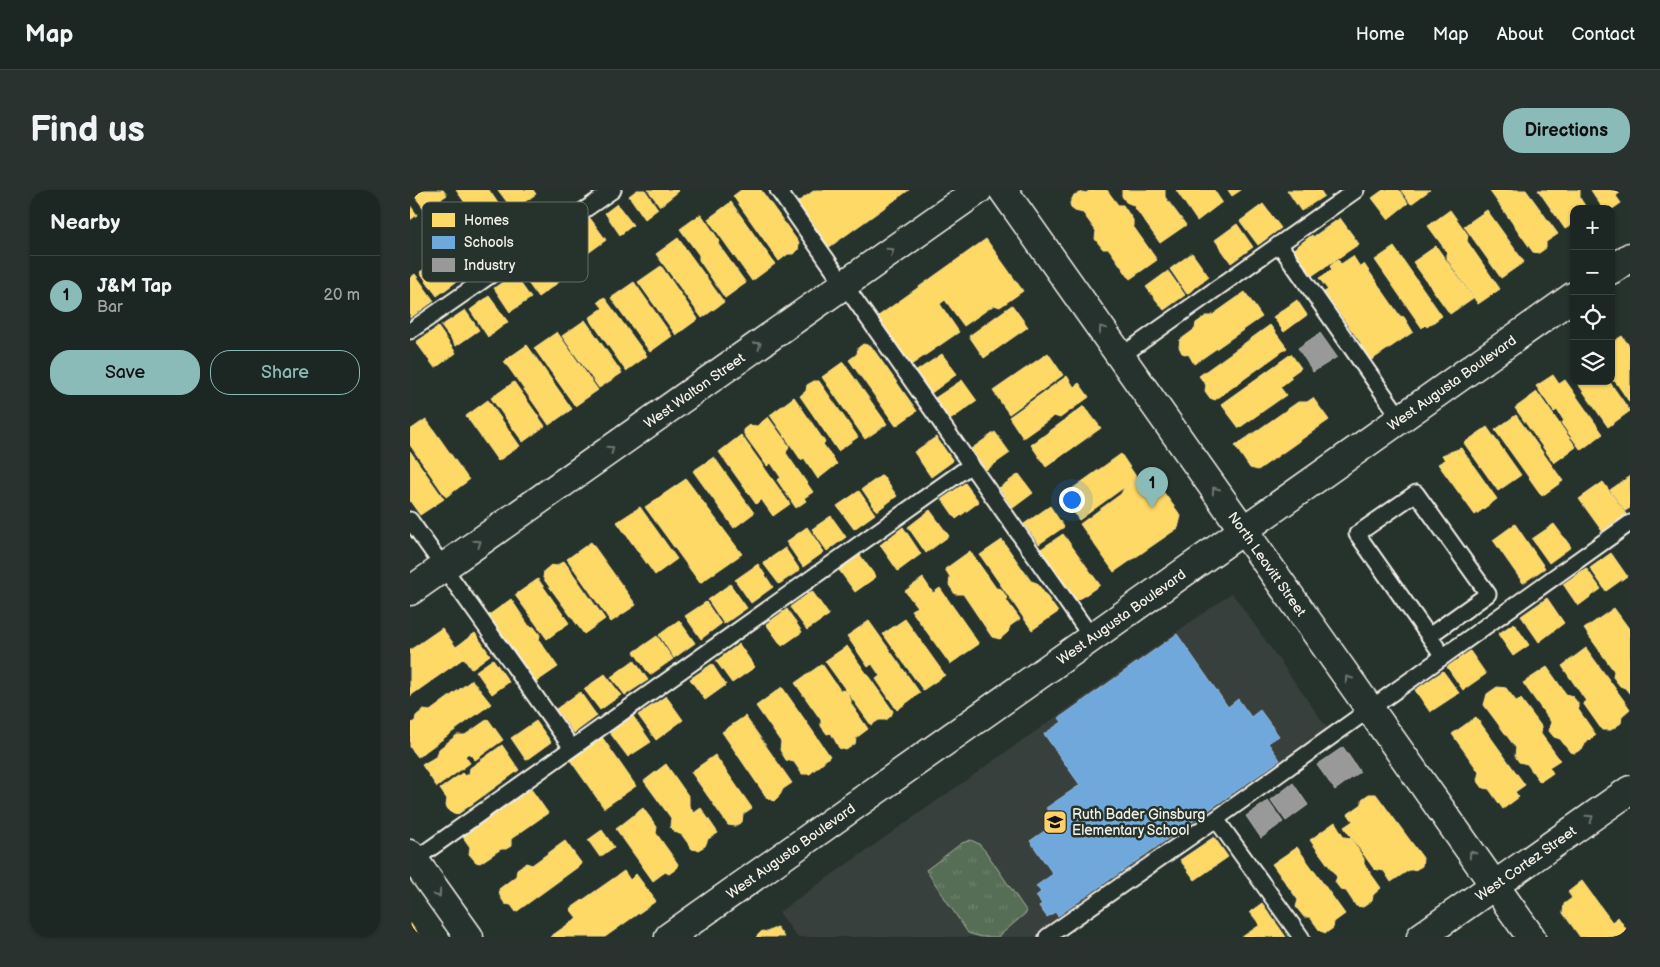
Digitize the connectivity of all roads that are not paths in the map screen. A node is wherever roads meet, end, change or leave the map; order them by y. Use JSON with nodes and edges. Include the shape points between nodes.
{"nodes":[{"id":1,"x":613,"y":190,"type":"edge"},
{"id":2,"x":778,"y":190,"type":"edge"},
{"id":3,"x":978,"y":190,"type":"edge"},
{"id":4,"x":1003,"y":190,"type":"edge"},
{"id":5,"x":1356,"y":190,"type":"edge"},
{"id":6,"x":588,"y":207,"type":"edge"},
{"id":7,"x":1279,"y":244,"type":"junction"},
{"id":8,"x":1630,"y":257,"type":"edge"},
{"id":9,"x":1615,"y":267,"type":"edge"},
{"id":10,"x":481,"y":282,"type":"edge"},
{"id":11,"x":844,"y":284,"type":"junction"},
{"id":12,"x":1570,"y":299,"type":"edge"},
{"id":13,"x":410,"y":331,"type":"edge"},
{"id":14,"x":1121,"y":356,"type":"junction"},
{"id":15,"x":1401,"y":419,"type":"junction"},
{"id":16,"x":971,"y":465,"type":"junction"},
{"id":17,"x":410,"y":520,"type":"edge"},
{"id":18,"x":1630,"y":523,"type":"edge"},
{"id":19,"x":1244,"y":530,"type":"junction"},
{"id":20,"x":444,"y":568,"type":"junction"},
{"id":21,"x":410,"y":591,"type":"edge"},
{"id":22,"x":1429,"y":636,"type":"junction"},
{"id":23,"x":1092,"y":638,"type":"junction"},
{"id":24,"x":1443,"y":656,"type":"junction"},
{"id":25,"x":1369,"y":708,"type":"junction"},
{"id":26,"x":572,"y":748,"type":"junction"},
{"id":27,"x":1630,"y":790,"type":"edge"},
{"id":28,"x":1216,"y":819,"type":"junction"},
{"id":29,"x":411,"y":859,"type":"edge"},
{"id":30,"x":1494,"y":885,"type":"junction"},
{"id":31,"x":685,"y":932,"type":"edge"},
{"id":32,"x":469,"y":937,"type":"edge"},
{"id":33,"x":1047,"y":937,"type":"edge"},
{"id":34,"x":1301,"y":937,"type":"edge"},
{"id":35,"x":1421,"y":937,"type":"edge"},
{"id":36,"x":1531,"y":937,"type":"edge"}],
"edges":[{"from":1,"to":6,"type":"lane"},
{"from":2,"to":11,"type":"lane"},
{"from":11,"to":3,"type":"street","name":"West Walton Street","one_way":true},
{"from":14,"to":4,"type":"street","name":"North Leavitt Street","one_way":true},
{"from":5,"to":7,"type":"lane"},
{"from":7,"to":14,"type":"lane"},
{"from":7,"to":15,"type":"lane"},
{"from":8,"to":9,"type":"street"},
{"from":10,"to":13,"type":"lane"},
{"from":11,"to":16,"type":"lane"},
{"from":20,"to":11,"type":"street","name":"West Walton Street","one_way":true},
{"from":12,"to":15,"type":"street","name":"West Augusta Boulevard"},
{"from":19,"to":14,"type":"street","name":"North Leavitt Street","one_way":true},
{"from":15,"to":19,"type":"street","name":"West Augusta Boulevard"},
{"from":16,"to":23,"type":"lane"},
{"from":16,"to":26,"type":"lane"},
{"from":17,"to":20,"type":"lane"},
{"from":18,"to":24,"type":"lane"},
{"from":19,"to":23,"type":"street","name":"West Augusta Boulevard"},
{"from":25,"to":19,"type":"street","name":"North Leavitt Street","one_way":true},
{"from":20,"to":21,"type":"street","name":"West Walton Street"},
{"from":20,"to":26,"type":"lane"},
{"from":22,"to":22,"type":"lane","via":[[1357,534],[1416,493],[1488,594]]},
{"from":22,"to":24,"type":"lane"},
{"from":23,"to":31,"type":"street","name":"West Augusta Boulevard"},
{"from":24,"to":25,"type":"lane"},
{"from":25,"to":28,"type":"lane"},
{"from":30,"to":25,"type":"street","name":"North Leavitt Street","one_way":true},
{"from":26,"to":29,"type":"lane"},
{"from":30,"to":27,"type":"street","name":"West Cortez Street","one_way":true},
{"from":28,"to":33,"type":"lane"},
{"from":28,"to":34,"type":"lane"},
{"from":29,"to":32,"type":"street","one_way":true},
{"from":30,"to":35,"type":"street","name":"West Cortez Street"},
{"from":30,"to":36,"type":"street","name":"North Leavitt Street"}]}
